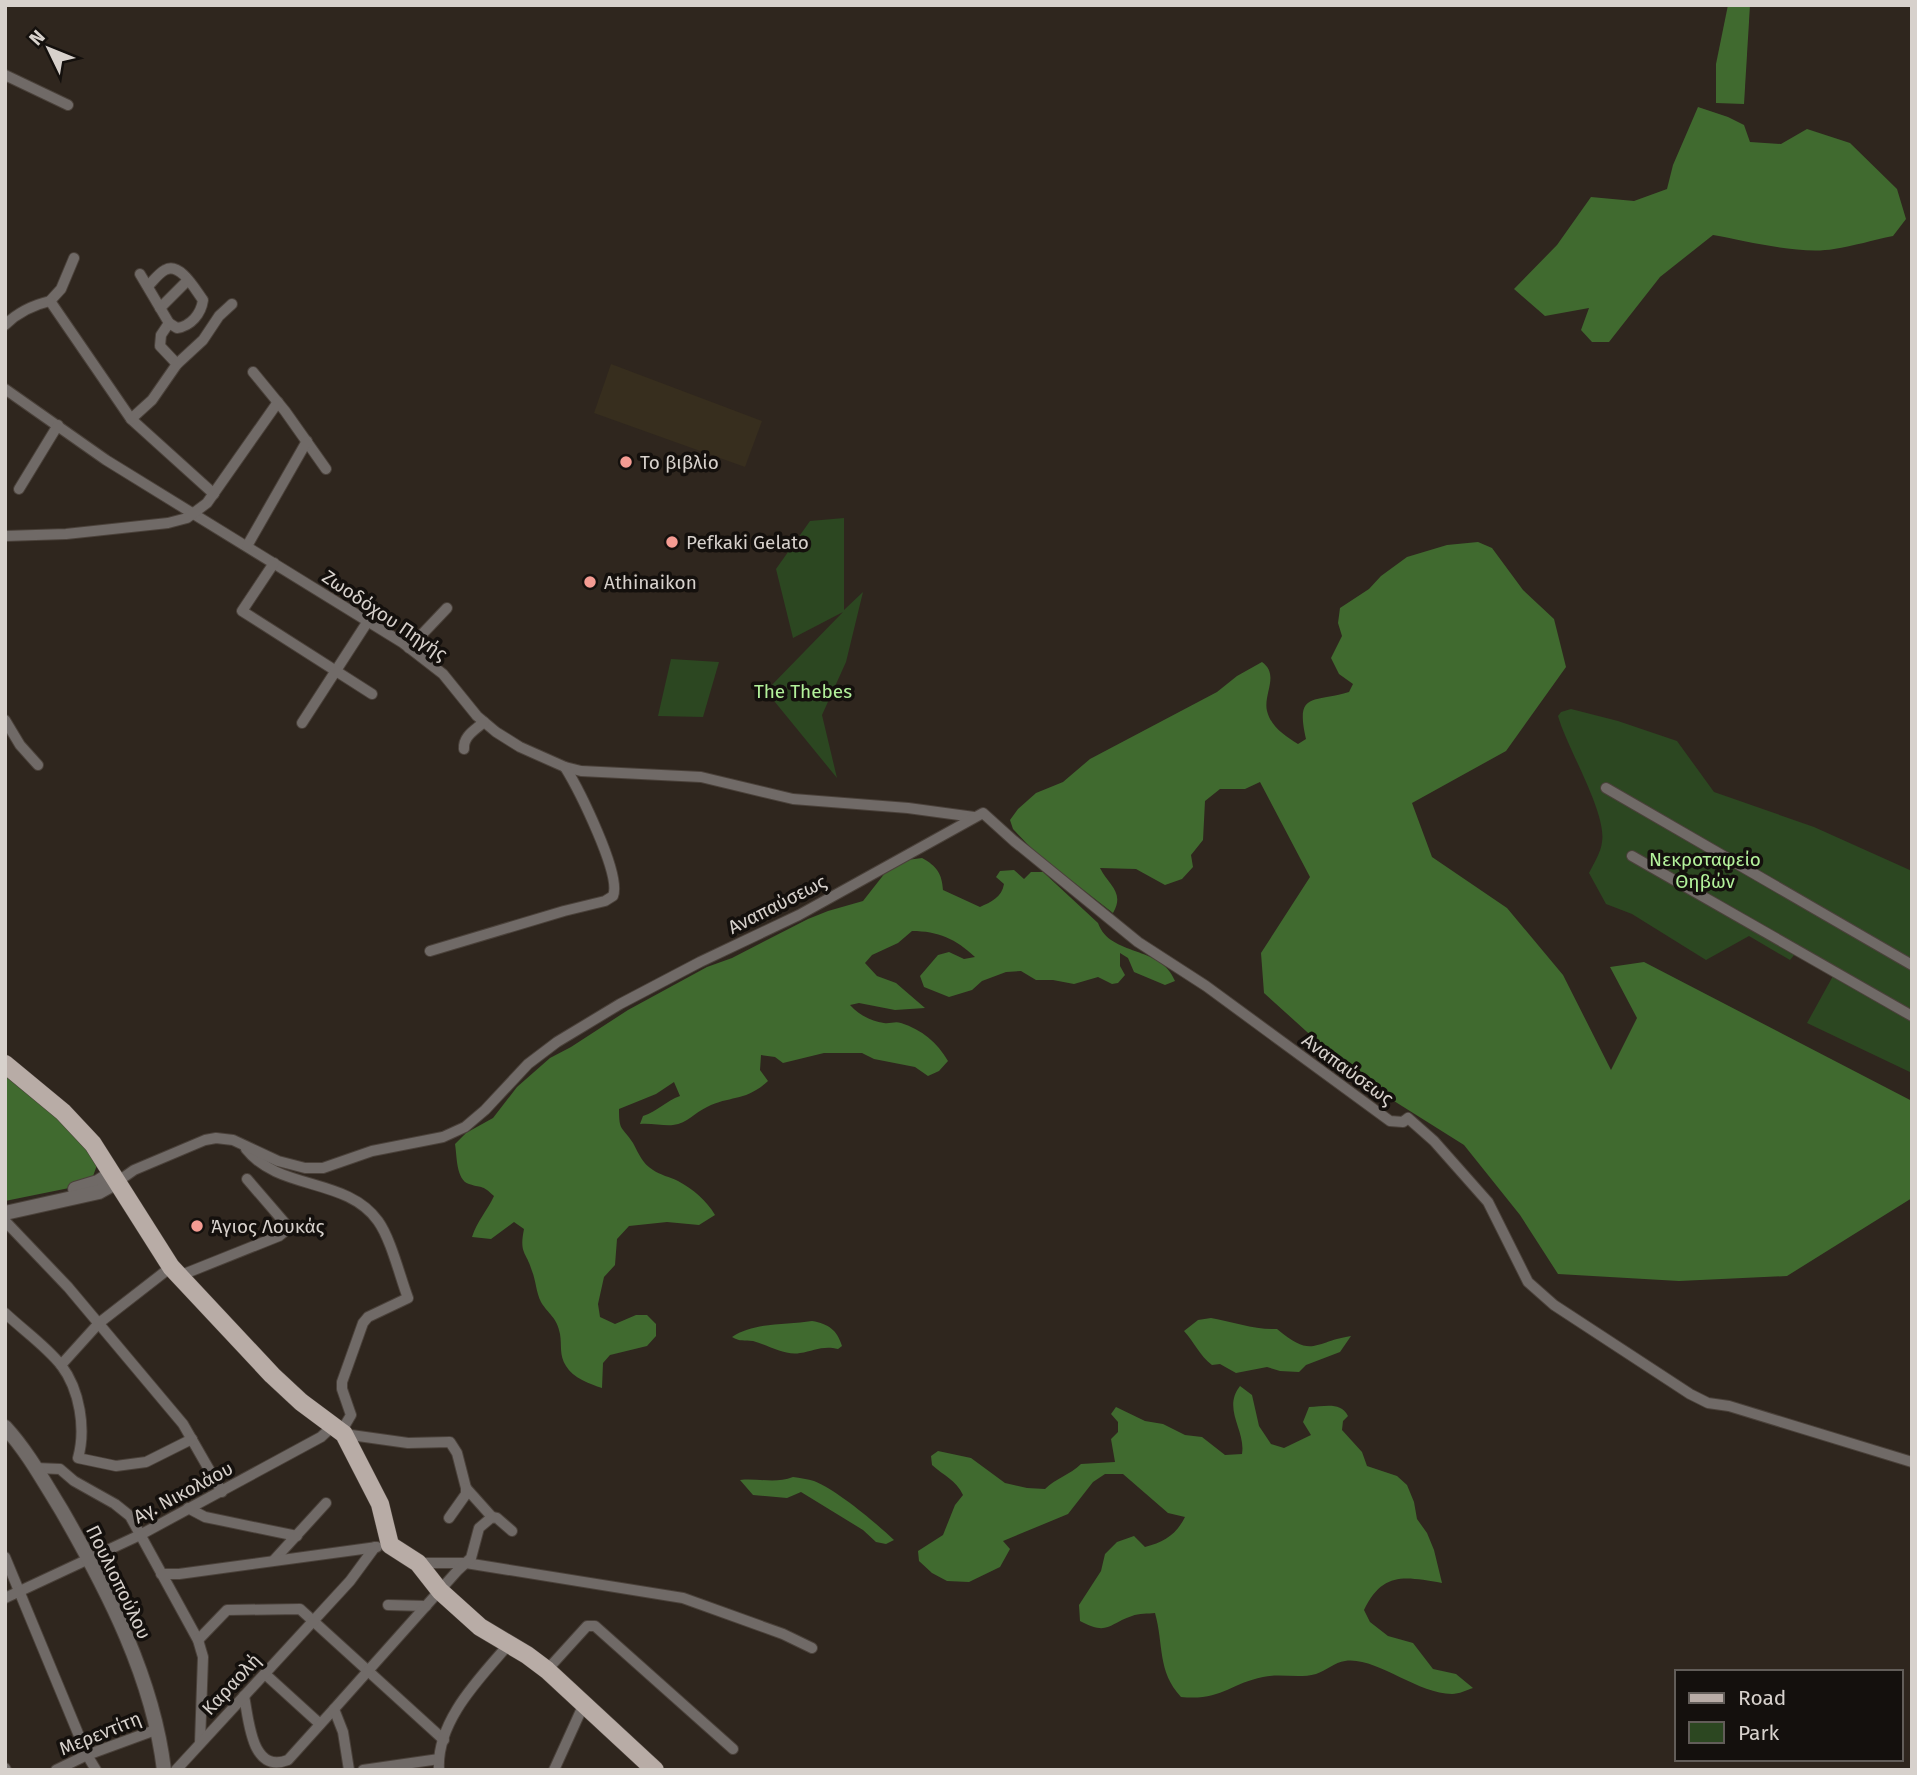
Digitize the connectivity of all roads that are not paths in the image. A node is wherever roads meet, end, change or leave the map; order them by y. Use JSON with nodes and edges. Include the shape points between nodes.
{"nodes":[{"id":1,"x":5,"y":75,"type":"edge"},
{"id":2,"x":68,"y":105,"type":"dead end"},
{"id":3,"x":74,"y":258,"type":"dead end"},
{"id":4,"x":140,"y":274,"type":"dead end"},
{"id":5,"x":188,"y":280,"type":"junction"},
{"id":6,"x":148,"y":286,"type":"junction"},
{"id":7,"x":50,"y":301,"type":"junction"},
{"id":8,"x":232,"y":304,"type":"dead end"},
{"id":9,"x":160,"y":308,"type":"junction"},
{"id":10,"x":169,"y":323,"type":"junction"},
{"id":11,"x":5,"y":325,"type":"edge"},
{"id":12,"x":177,"y":365,"type":"junction"},
{"id":13,"x":253,"y":372,"type":"dead end"},
{"id":14,"x":5,"y":389,"type":"edge"},
{"id":15,"x":278,"y":402,"type":"junction"},
{"id":16,"x":131,"y":419,"type":"junction"},
{"id":17,"x":58,"y":425,"type":"junction"},
{"id":18,"x":307,"y":441,"type":"junction"},
{"id":19,"x":326,"y":469,"type":"dead end"},
{"id":20,"x":19,"y":489,"type":"dead end"},
{"id":21,"x":214,"y":494,"type":"junction"},
{"id":22,"x":195,"y":514,"type":"junction"},
{"id":23,"x":5,"y":536,"type":"edge"},
{"id":24,"x":247,"y":546,"type":"junction"},
{"id":25,"x":274,"y":563,"type":"junction"},
{"id":26,"x":447,"y":608,"type":"dead end"},
{"id":27,"x":368,"y":621,"type":"junction"},
{"id":28,"x":410,"y":648,"type":"junction"},
{"id":29,"x":335,"y":672,"type":"junction"},
{"id":30,"x":372,"y":694,"type":"dead end"},
{"id":31,"x":5,"y":720,"type":"edge"},
{"id":32,"x":484,"y":722,"type":"junction"},
{"id":33,"x":302,"y":723,"type":"dead end"},
{"id":34,"x":464,"y":749,"type":"dead end"},
{"id":35,"x":38,"y":765,"type":"dead end"},
{"id":36,"x":565,"y":767,"type":"junction"},
{"id":37,"x":1605,"y":788,"type":"dead end"},
{"id":38,"x":942,"y":813,"type":"junction"},
{"id":39,"x":975,"y":817,"type":"junction"},
{"id":40,"x":942,"y":835,"type":"junction"},
{"id":41,"x":1632,"y":856,"type":"dead end"},
{"id":42,"x":430,"y":951,"type":"dead end"},
{"id":43,"x":1912,"y":965,"type":"edge"},
{"id":44,"x":1912,"y":1016,"type":"edge"},
{"id":45,"x":5,"y":1064,"type":"edge"},
{"id":46,"x":245,"y":1147,"type":"junction"},
{"id":47,"x":114,"y":1178,"type":"junction"},
{"id":48,"x":247,"y":1179,"type":"dead end"},
{"id":49,"x":5,"y":1204,"type":"edge"},
{"id":50,"x":5,"y":1213,"type":"edge"},
{"id":51,"x":5,"y":1221,"type":"edge"},
{"id":52,"x":175,"y":1272,"type":"junction"},
{"id":53,"x":5,"y":1313,"type":"edge"},
{"id":54,"x":99,"y":1323,"type":"junction"},
{"id":55,"x":61,"y":1365,"type":"junction"},
{"id":56,"x":5,"y":1427,"type":"edge"},
{"id":57,"x":340,"y":1430,"type":"junction"},
{"id":58,"x":192,"y":1439,"type":"junction"},
{"id":59,"x":78,"y":1458,"type":"junction"},
{"id":60,"x":1912,"y":1462,"type":"edge"},
{"id":61,"x":36,"y":1468,"type":"junction"},
{"id":62,"x":60,"y":1469,"type":"junction"},
{"id":63,"x":466,"y":1488,"type":"junction"},
{"id":64,"x":222,"y":1492,"type":"junction"},
{"id":65,"x":326,"y":1503,"type":"dead end"},
{"id":66,"x":188,"y":1508,"type":"junction"},
{"id":67,"x":511,"y":1511,"type":"dead end"},
{"id":68,"x":449,"y":1518,"type":"dead end"},
{"id":69,"x":497,"y":1520,"type":"junction"},
{"id":70,"x":512,"y":1531,"type":"dead end"},
{"id":71,"x":140,"y":1535,"type":"junction"},
{"id":72,"x":297,"y":1536,"type":"junction"},
{"id":73,"x":382,"y":1546,"type":"junction"},
{"id":74,"x":5,"y":1556,"type":"edge"},
{"id":75,"x":90,"y":1559,"type":"junction"},
{"id":76,"x":274,"y":1560,"type":"junction"},
{"id":77,"x":418,"y":1563,"type":"junction"},
{"id":78,"x":466,"y":1563,"type":"junction"},
{"id":79,"x":161,"y":1574,"type":"junction"},
{"id":80,"x":20,"y":1591,"type":"junction"},
{"id":81,"x":440,"y":1591,"type":"junction"},
{"id":82,"x":5,"y":1598,"type":"edge"},
{"id":83,"x":388,"y":1605,"type":"dead end"},
{"id":84,"x":426,"y":1606,"type":"junction"},
{"id":85,"x":313,"y":1623,"type":"junction"},
{"id":86,"x":198,"y":1640,"type":"junction"},
{"id":87,"x":509,"y":1644,"type":"junction"},
{"id":88,"x":812,"y":1648,"type":"dead end"},
{"id":89,"x":547,"y":1670,"type":"junction"},
{"id":90,"x":367,"y":1672,"type":"junction"},
{"id":91,"x":265,"y":1674,"type":"junction"},
{"id":92,"x":244,"y":1696,"type":"junction"},
{"id":93,"x":583,"y":1706,"type":"junction"},
{"id":94,"x":334,"y":1709,"type":"junction"},
{"id":95,"x":320,"y":1724,"type":"junction"},
{"id":96,"x":158,"y":1729,"type":"junction"},
{"id":97,"x":444,"y":1740,"type":"junction"},
{"id":98,"x":200,"y":1743,"type":"junction"},
{"id":99,"x":733,"y":1749,"type":"dead end"},
{"id":100,"x":87,"y":1755,"type":"junction"},
{"id":101,"x":439,"y":1764,"type":"edge"},
{"id":102,"x":279,"y":1766,"type":"edge"},
{"id":103,"x":56,"y":1770,"type":"edge"},
{"id":104,"x":96,"y":1770,"type":"edge"},
{"id":105,"x":164,"y":1770,"type":"edge"},
{"id":106,"x":176,"y":1770,"type":"edge"},
{"id":107,"x":349,"y":1770,"type":"edge"},
{"id":108,"x":363,"y":1770,"type":"edge"},
{"id":109,"x":554,"y":1770,"type":"edge"},
{"id":110,"x":655,"y":1770,"type":"edge"}],
"edges":[{"from":1,"to":2,"type":"street"},
{"from":3,"to":7,"type":"street","via":[[61,289]]},
{"from":4,"to":6,"type":"street"},
{"from":5,"to":6,"type":"street","via":[[171,268]]},
{"from":5,"to":9,"type":"street"},
{"from":5,"to":10,"type":"street","via":[[202,305],[190,323],[177,328]]},
{"from":6,"to":9,"type":"street"},
{"from":7,"to":11,"type":"street","via":[[20,312]]},
{"from":7,"to":16,"type":"street"},
{"from":8,"to":12,"type":"street"},
{"from":9,"to":10,"type":"street"},
{"from":10,"to":12,"type":"street","via":[[160,346]]},
{"from":12,"to":16,"type":"street","via":[[152,400]]},
{"from":13,"to":15,"type":"street"},
{"from":14,"to":17,"type":"street","name":"Ζωοδόχου Πηγής"},
{"from":15,"to":18,"type":"street"},
{"from":15,"to":21,"type":"street"},
{"from":16,"to":21,"type":"street"},
{"from":17,"to":20,"type":"street"},
{"from":17,"to":22,"type":"street","name":"Ζωοδόχου Πηγής"},
{"from":18,"to":19,"type":"street"},
{"from":18,"to":24,"type":"street"},
{"from":21,"to":22,"type":"street"},
{"from":22,"to":23,"type":"street","via":[[168,523]]},
{"from":22,"to":24,"type":"street","name":"Ζωοδόχου Πηγής"},
{"from":24,"to":25,"type":"street","name":"Ζωοδόχου Πηγής"},
{"from":25,"to":27,"type":"street","name":"Ζωοδόχου Πηγής"},
{"from":25,"to":29,"type":"street","via":[[242,611]]},
{"from":26,"to":28,"type":"street"},
{"from":27,"to":28,"type":"street","name":"Ζωοδόχου Πηγής"},
{"from":27,"to":29,"type":"street"},
{"from":28,"to":32,"type":"street","name":"Ζωοδόχου Πηγής","via":[[443,674]]},
{"from":29,"to":30,"type":"street"},
{"from":29,"to":33,"type":"street"},
{"from":31,"to":35,"type":"street"},
{"from":32,"to":34,"type":"street","via":[[467,737]]},
{"from":32,"to":36,"type":"street","name":"Ζωοδόχου Πηγής","via":[[520,747]]},
{"from":36,"to":38,"type":"street","name":"Ζωοδόχου Πηγής","via":[[701,777],[793,799]]},
{"from":36,"to":42,"type":"street","via":[[596,828],[616,891],[613,897]]},
{"from":37,"to":43,"type":"street"},
{"from":38,"to":39,"type":"street","name":"Ζωοδόχου Πηγής"},
{"from":38,"to":40,"type":"street"},
{"from":39,"to":40,"type":"street","name":"Αναπαύσεως"},
{"from":39,"to":60,"type":"street","name":"Αναπαύσεως","via":[[983,813],[1138,942],[1206,985],[1390,1121],[1408,1118],[1489,1202],[1528,1282],[1554,1305],[1708,1403]]},
{"from":40,"to":46,"type":"street","name":"Αναπαύσεως","via":[[557,1042],[527,1064],[465,1127],[443,1137],[372,1151],[323,1168],[278,1161]]},
{"from":41,"to":44,"type":"street"},
{"from":45,"to":47,"type":"main road","via":[[63,1112],[93,1144]]},
{"from":46,"to":47,"type":"street","name":"Αναπαύσεως","via":[[233,1140],[205,1140]]},
{"from":46,"to":57,"type":"street","via":[[276,1174],[337,1192],[370,1213],[383,1231],[408,1298],[372,1314],[363,1324],[342,1382],[351,1415]]},
{"from":47,"to":49,"type":"street"},
{"from":47,"to":50,"type":"street","via":[[99,1192]]},
{"from":47,"to":52,"type":"main road"},
{"from":48,"to":52,"type":"street","via":[[284,1222],[284,1232]]},
{"from":51,"to":54,"type":"street"},
{"from":52,"to":54,"type":"street"},
{"from":52,"to":57,"type":"main road","via":[[301,1402]]},
{"from":53,"to":55,"type":"street"},
{"from":54,"to":55,"type":"street"},
{"from":54,"to":58,"type":"street"},
{"from":55,"to":59,"type":"street","via":[[74,1388],[83,1440]]},
{"from":56,"to":61,"type":"street","name":"Πουλιοπούλου"},
{"from":57,"to":63,"type":"street","via":[[408,1443],[450,1442]]},
{"from":57,"to":64,"type":"street","name":"Αγ. Νικολάου"},
{"from":57,"to":73,"type":"main road","via":[[380,1504]]},
{"from":58,"to":59,"type":"street","via":[[146,1462],[116,1466]]},
{"from":58,"to":64,"type":"street"},
{"from":59,"to":62,"type":"street","via":[[70,1467]]},
{"from":61,"to":62,"type":"street"},
{"from":61,"to":75,"type":"street","name":"Πουλιοπούλου"},
{"from":62,"to":71,"type":"street","via":[[124,1511]]},
{"from":63,"to":68,"type":"street"},
{"from":63,"to":69,"type":"street"},
{"from":64,"to":66,"type":"street","name":"Αγ. Νικολάου"},
{"from":65,"to":72,"type":"street"},
{"from":66,"to":71,"type":"street","name":"Αγ. Νικολάου"},
{"from":66,"to":72,"type":"street","via":[[205,1517]]},
{"from":67,"to":69,"type":"street"},
{"from":69,"to":70,"type":"street"},
{"from":69,"to":78,"type":"street","via":[[478,1528]]},
{"from":71,"to":75,"type":"street","name":"Αγ. Νικολάου"},
{"from":71,"to":79,"type":"street"},
{"from":72,"to":76,"type":"street"},
{"from":73,"to":76,"type":"street"},
{"from":73,"to":77,"type":"main road"},
{"from":73,"to":85,"type":"street","name":"Καραολή"},
{"from":74,"to":80,"type":"street"},
{"from":75,"to":80,"type":"street","name":"Αγ. Νικολάου"},
{"from":75,"to":96,"type":"street","name":"Πουλιοπούλου","via":[[146,1684]]},
{"from":76,"to":79,"type":"street"},
{"from":77,"to":78,"type":"street"},
{"from":77,"to":81,"type":"main road"},
{"from":78,"to":81,"type":"street"},
{"from":78,"to":88,"type":"street","via":[[683,1598]]},
{"from":79,"to":86,"type":"street"},
{"from":80,"to":82,"type":"street","name":"Αγ. Νικολάου"},
{"from":80,"to":100,"type":"street"},
{"from":81,"to":84,"type":"street"},
{"from":81,"to":87,"type":"main road","via":[[480,1627]]},
{"from":83,"to":84,"type":"street"},
{"from":84,"to":90,"type":"street"},
{"from":85,"to":86,"type":"street","via":[[300,1609],[227,1610]]},
{"from":85,"to":90,"type":"street"},
{"from":85,"to":91,"type":"street","name":"Καραολή"},
{"from":86,"to":98,"type":"street","via":[[203,1657]]},
{"from":87,"to":89,"type":"main road"},
{"from":87,"to":97,"type":"street","via":[[464,1696]]},
{"from":89,"to":93,"type":"main road"},
{"from":89,"to":99,"type":"street","via":[[587,1626],[595,1626]]},
{"from":90,"to":94,"type":"street"},
{"from":90,"to":97,"type":"street"},
{"from":91,"to":92,"type":"street","name":"Καραολή"},
{"from":91,"to":95,"type":"street"},
{"from":92,"to":98,"type":"street","name":"Καραολή"},
{"from":92,"to":102,"type":"street","via":[[254,1747]]},
{"from":93,"to":109,"type":"street"},
{"from":93,"to":110,"type":"main road"},
{"from":94,"to":95,"type":"street"},
{"from":94,"to":107,"type":"street"},
{"from":95,"to":102,"type":"street"},
{"from":96,"to":100,"type":"street","name":"Μερεντίτη"},
{"from":96,"to":105,"type":"street","name":"Πουλιοπούλου"},
{"from":97,"to":101,"type":"street"},
{"from":98,"to":106,"type":"street","name":"Καραολή"},
{"from":100,"to":103,"type":"street","name":"Μερεντίτη"},
{"from":100,"to":104,"type":"street"},
{"from":101,"to":108,"type":"street"}]}
